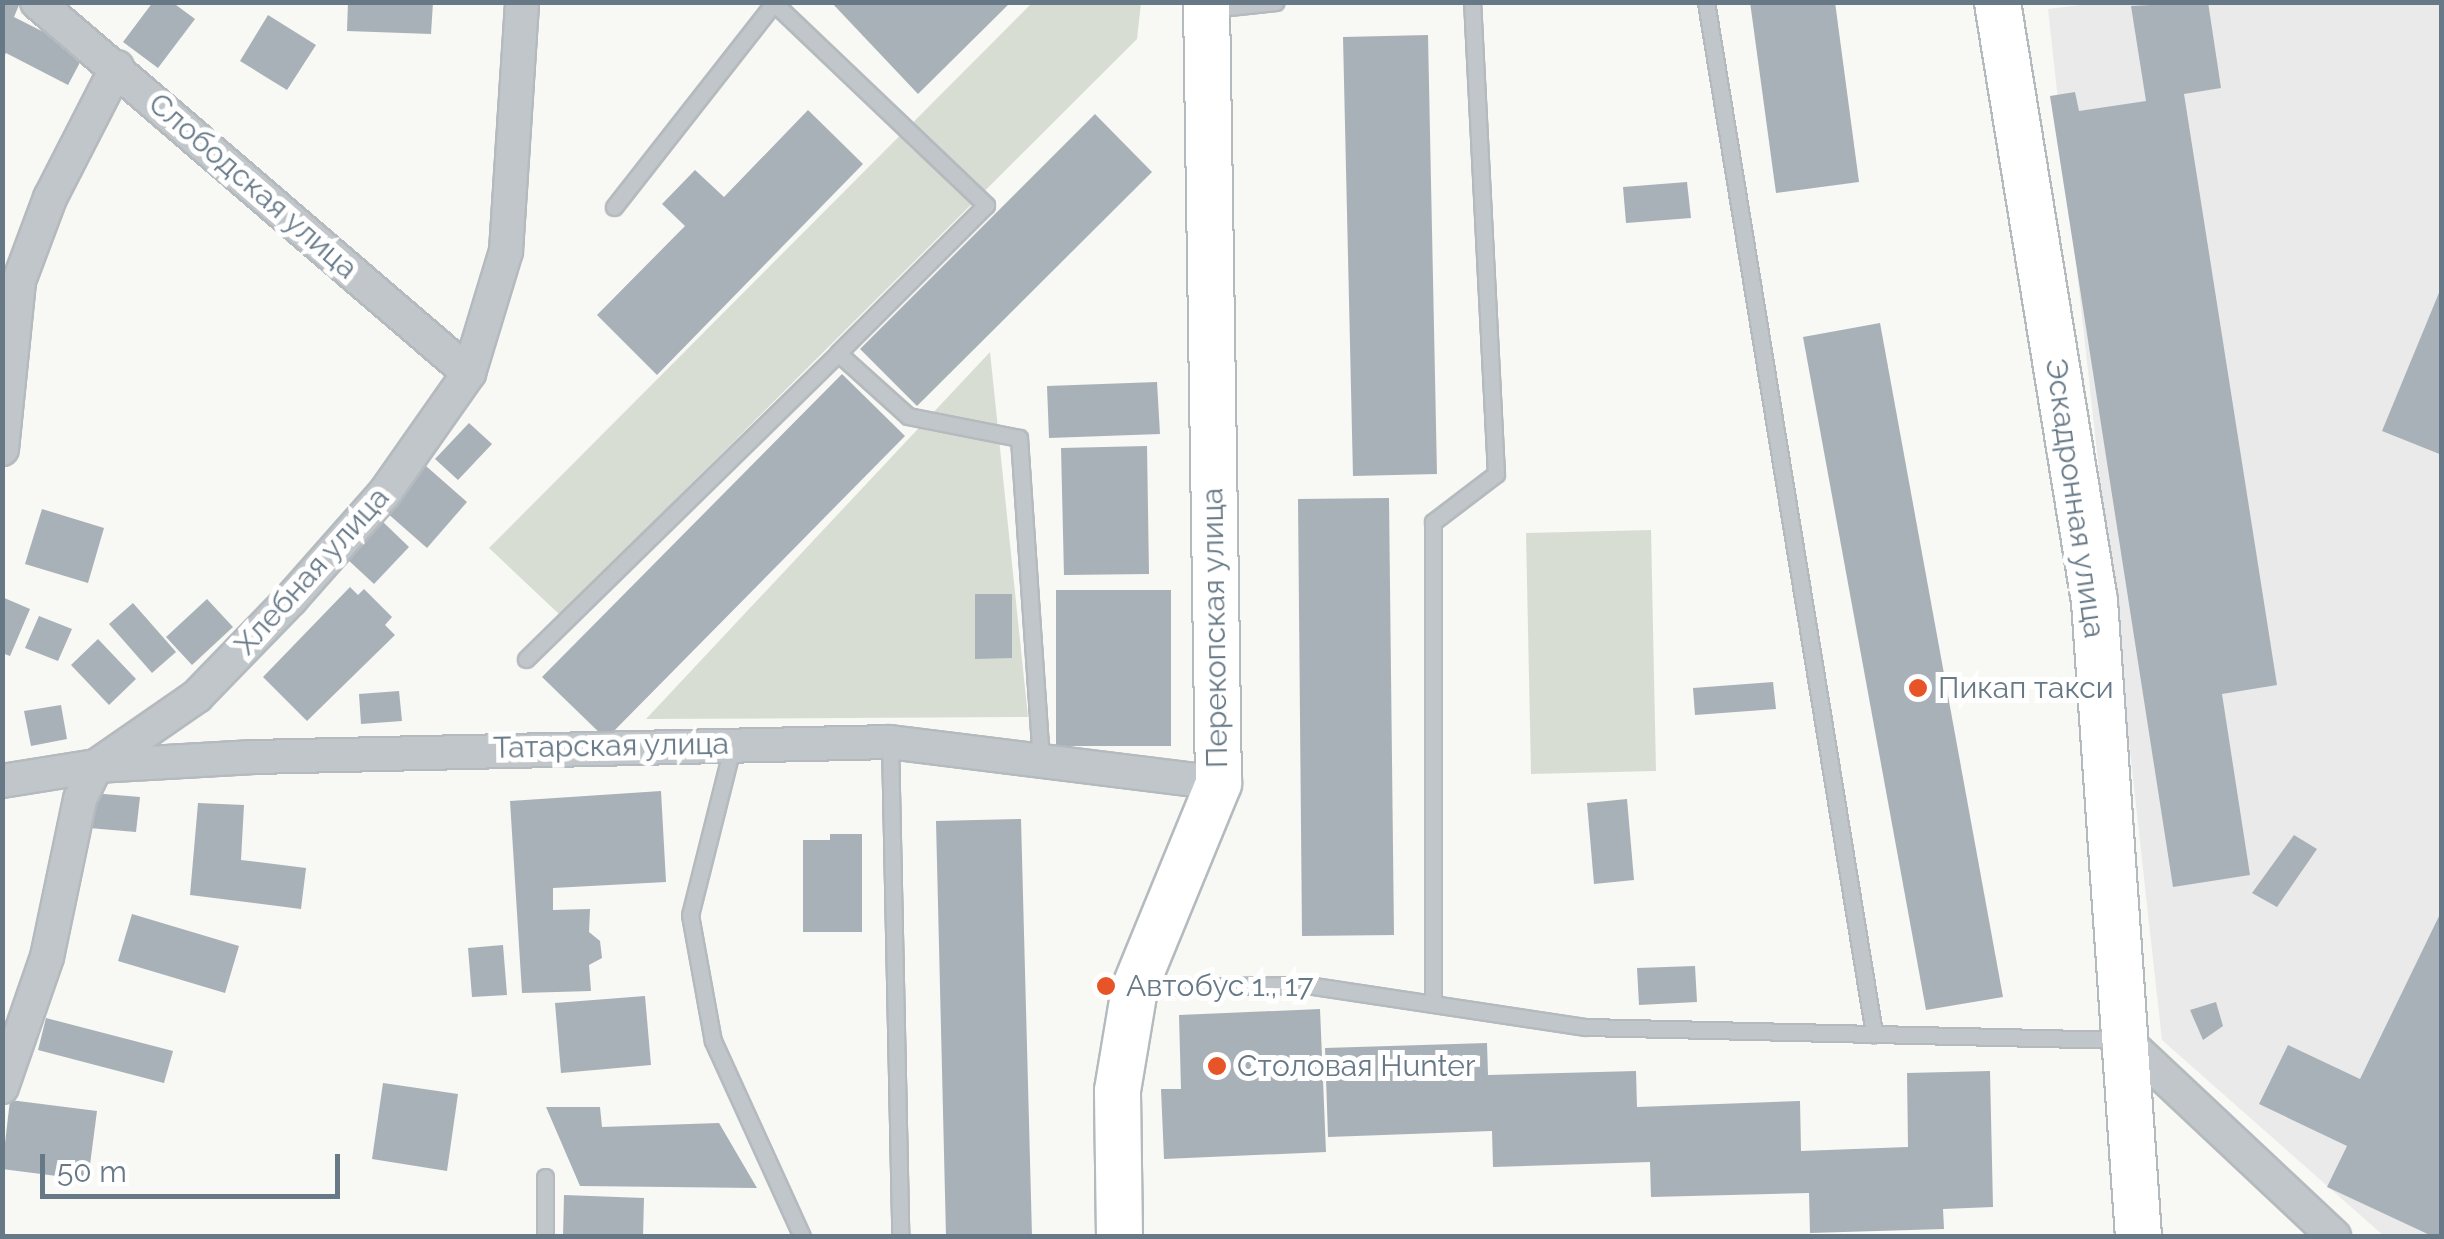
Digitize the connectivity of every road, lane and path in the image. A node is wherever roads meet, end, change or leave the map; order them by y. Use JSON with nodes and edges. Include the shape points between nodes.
{"nodes":[{"id":1,"x":36,"y":2,"type":"edge"},
{"id":2,"x":522,"y":2,"type":"edge"},
{"id":3,"x":1276,"y":2,"type":"edge"},
{"id":4,"x":1472,"y":2,"type":"edge"},
{"id":5,"x":1706,"y":2,"type":"edge"},
{"id":6,"x":1997,"y":2,"type":"edge"},
{"id":7,"x":775,"y":3,"type":"edge"},
{"id":8,"x":1206,"y":6,"type":"edge"},
{"id":9,"x":117,"y":67,"type":"junction"},
{"id":10,"x":614,"y":207,"type":"dead end"},
{"id":11,"x":838,"y":353,"type":"junction"},
{"id":12,"x":469,"y":372,"type":"junction"},
{"id":13,"x":2,"y":449,"type":"edge"},
{"id":14,"x":526,"y":660,"type":"dead end"},
{"id":15,"x":890,"y":742,"type":"junction"},
{"id":16,"x":733,"y":744,"type":"junction"},
{"id":17,"x":1041,"y":760,"type":"junction"},
{"id":18,"x":96,"y":766,"type":"junction"},
{"id":19,"x":2,"y":781,"type":"edge"},
{"id":20,"x":1218,"y":782,"type":"junction"},
{"id":21,"x":1134,"y":988,"type":"junction"},
{"id":22,"x":1433,"y":1004,"type":"junction"},
{"id":23,"x":1874,"y":1034,"type":"junction"},
{"id":24,"x":2125,"y":1040,"type":"junction"},
{"id":25,"x":2,"y":1088,"type":"edge"},
{"id":26,"x":545,"y":1177,"type":"dead end"},
{"id":27,"x":545,"y":1236,"type":"edge"},
{"id":28,"x":802,"y":1236,"type":"edge"},
{"id":29,"x":900,"y":1236,"type":"edge"},
{"id":30,"x":1119,"y":1236,"type":"edge"},
{"id":31,"x":2138,"y":1236,"type":"edge"},
{"id":32,"x":2334,"y":1236,"type":"edge"}],
"edges":[{"from":1,"to":9,"type":"street","name":"Слободская улица"},
{"from":2,"to":12,"type":"street","name":"Хлебная улица","via":[[506,252]]},
{"from":3,"to":8,"type":"lane"},
{"from":4,"to":22,"type":"lane","via":[[1496,474],[1433,522]]},
{"from":5,"to":23,"type":"lane"},
{"from":6,"to":24,"type":"main road","name":"Эскадронная улица","via":[[2094,601]]},
{"from":7,"to":10,"type":"lane"},
{"from":7,"to":11,"type":"lane","via":[[986,205]]},
{"from":8,"to":20,"type":"main road","name":"Перекопская улица"},
{"from":9,"to":12,"type":"street","name":"Слободская улица"},
{"from":9,"to":13,"type":"street","via":[[50,198],[19,281]]},
{"from":11,"to":14,"type":"lane"},
{"from":11,"to":17,"type":"lane","via":[[908,416],[1019,438]]},
{"from":12,"to":18,"type":"street","name":"Хлебная улица","via":[[384,494],[291,599],[197,696]]},
{"from":15,"to":16,"type":"street","name":"Татарская улица"},
{"from":15,"to":17,"type":"street","name":"Татарская улица"},
{"from":15,"to":29,"type":"lane"},
{"from":16,"to":18,"type":"street","name":"Татарская улица"},
{"from":16,"to":28,"type":"lane","via":[[690,915],[713,1042]]},
{"from":17,"to":20,"type":"street","name":"Татарская улица"},
{"from":18,"to":19,"type":"street","name":"Татарская улица"},
{"from":18,"to":25,"type":"street","via":[[80,799],[46,957]]},
{"from":20,"to":21,"type":"main road","name":"Перекопская улица"},
{"from":21,"to":22,"type":"lane","via":[[1307,985]]},
{"from":21,"to":30,"type":"main road","name":"Перекопская улица","via":[[1117,1090]]},
{"from":22,"to":23,"type":"lane","via":[[1586,1027]]},
{"from":23,"to":24,"type":"lane"},
{"from":24,"to":31,"type":"main road","name":"Эскадронная улица"},
{"from":24,"to":32,"type":"street"},
{"from":26,"to":27,"type":"lane"}]}
